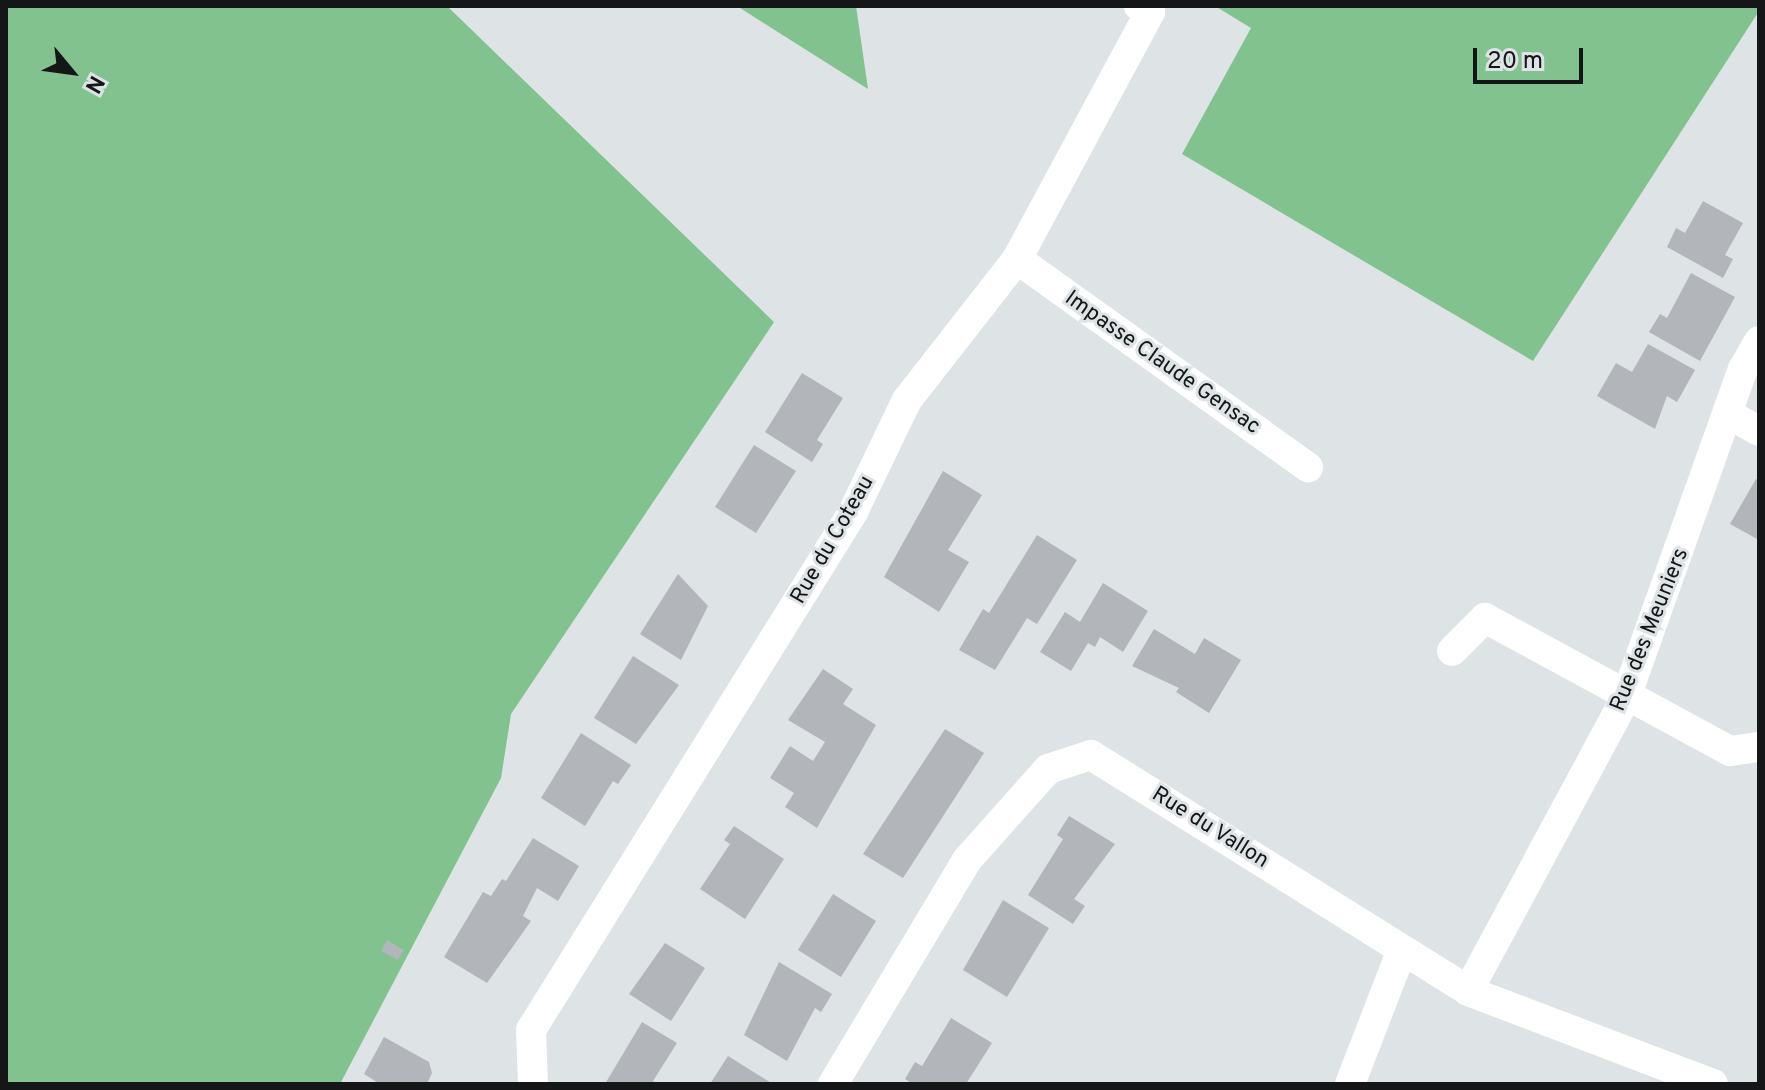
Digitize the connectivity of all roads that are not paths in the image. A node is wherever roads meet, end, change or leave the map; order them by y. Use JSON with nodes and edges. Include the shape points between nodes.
{"nodes":[{"id":1,"x":1139,"y":6,"type":"edge"},
{"id":2,"x":1017,"y":259,"type":"junction"},
{"id":3,"x":1759,"y":341,"type":"edge"},
{"id":4,"x":1730,"y":415,"type":"junction"},
{"id":5,"x":1759,"y":431,"type":"edge"},
{"id":6,"x":1308,"y":467,"type":"dead end"},
{"id":7,"x":1452,"y":651,"type":"dead end"},
{"id":8,"x":1626,"y":697,"type":"junction"},
{"id":9,"x":1759,"y":747,"type":"edge"},
{"id":10,"x":1402,"y":950,"type":"junction"},
{"id":11,"x":1468,"y":991,"type":"junction"},
{"id":12,"x":533,"y":1084,"type":"edge"},
{"id":13,"x":833,"y":1084,"type":"edge"},
{"id":14,"x":1350,"y":1084,"type":"edge"},
{"id":15,"x":1713,"y":1084,"type":"edge"}],
"edges":[{"from":1,"to":2,"type":"street","name":"Rue du Coteau","via":[[1150,12]]},
{"from":2,"to":6,"type":"street","name":"Impasse Claude Gensac"},
{"from":2,"to":12,"type":"street","name":"Rue du Coteau","via":[[907,400],[853,512],[531,1030]]},
{"from":3,"to":4,"type":"street","name":"Rue des Meuniers","via":[[1743,369]]},
{"from":4,"to":5,"type":"street"},
{"from":4,"to":8,"type":"street","name":"Rue des Meuniers"},
{"from":7,"to":8,"type":"street","via":[[1485,618]]},
{"from":8,"to":9,"type":"street","via":[[1730,751]]},
{"from":8,"to":11,"type":"street","name":"Rue des Meuniers"},
{"from":10,"to":11,"type":"street","name":"Rue du Vallon"},
{"from":10,"to":13,"type":"street","name":"Rue du Vallon","via":[[1091,755],[1048,769],[967,860]]},
{"from":10,"to":14,"type":"street"},
{"from":11,"to":15,"type":"street","name":"Rue du Vallon"}]}
